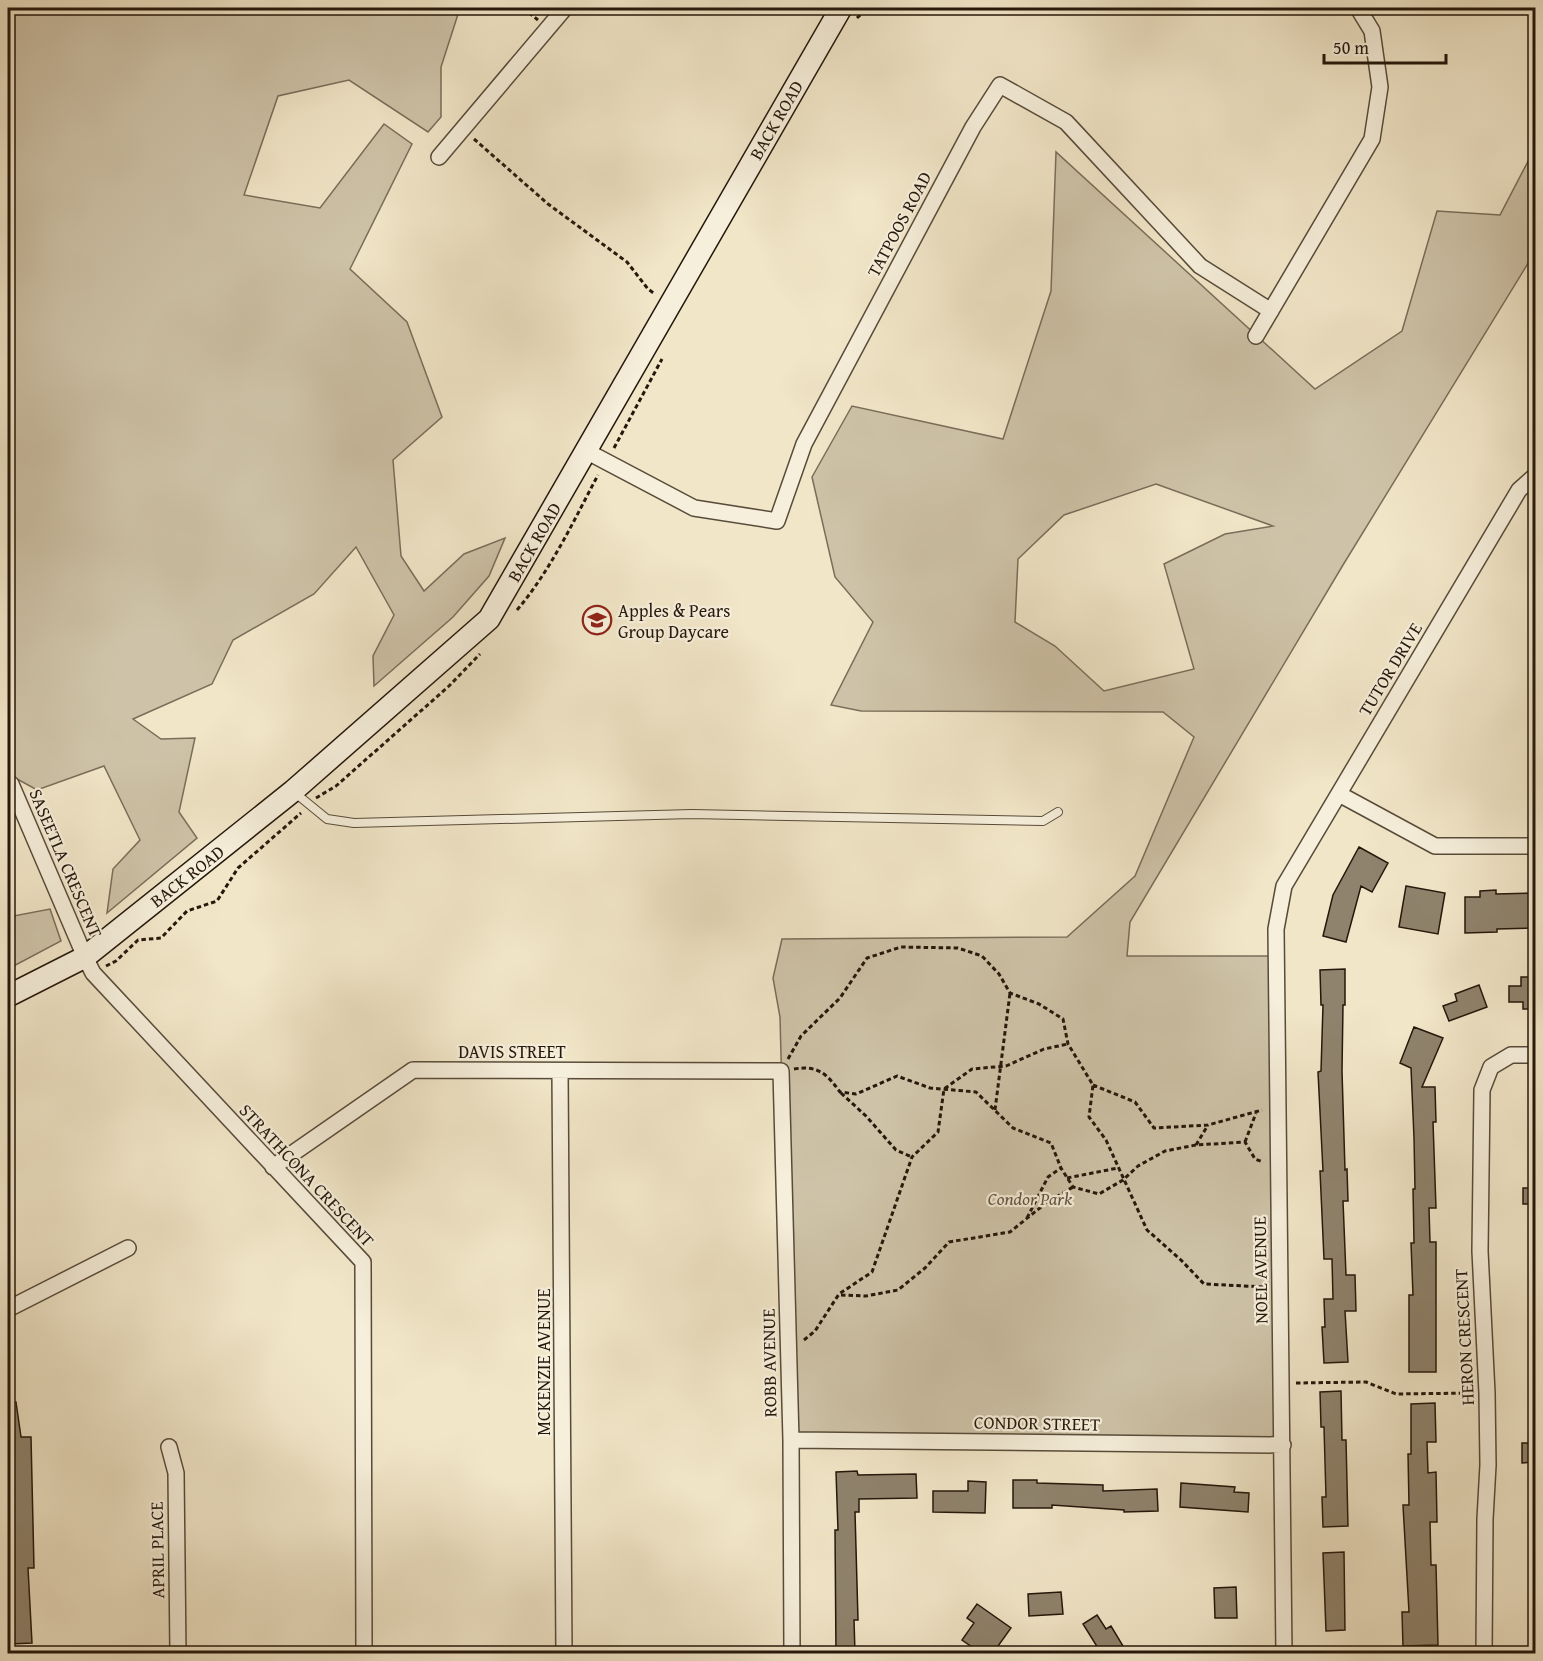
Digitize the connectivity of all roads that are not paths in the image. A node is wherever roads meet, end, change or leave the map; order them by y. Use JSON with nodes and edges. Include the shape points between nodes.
{"nodes":[{"id":1,"x":565,"y":8,"type":"edge"},
{"id":2,"x":841,"y":8,"type":"edge"},
{"id":3,"x":1358,"y":8,"type":"edge"},
{"id":4,"x":439,"y":157,"type":"dead end"},
{"id":5,"x":1271,"y":311,"type":"junction"},
{"id":6,"x":1256,"y":336,"type":"dead end"},
{"id":7,"x":586,"y":451,"type":"junction"},
{"id":8,"x":1536,"y":475,"type":"edge"},
{"id":9,"x":11,"y":784,"type":"dead end"},
{"id":10,"x":293,"y":791,"type":"junction"},
{"id":11,"x":1339,"y":794,"type":"junction"},
{"id":12,"x":1058,"y":812,"type":"dead end"},
{"id":13,"x":1536,"y":846,"type":"edge"},
{"id":14,"x":1284,"y":886,"type":"joint"},
{"id":15,"x":85,"y":957,"type":"junction"},
{"id":16,"x":8,"y":996,"type":"edge"},
{"id":17,"x":1536,"y":1055,"type":"edge"},
{"id":18,"x":560,"y":1071,"type":"junction"},
{"id":19,"x":781,"y":1071,"type":"joint"},
{"id":20,"x":273,"y":1167,"type":"junction"},
{"id":21,"x":128,"y":1248,"type":"dead end"},
{"id":22,"x":8,"y":1309,"type":"edge"},
{"id":23,"x":791,"y":1440,"type":"junction"},
{"id":24,"x":1282,"y":1445,"type":"junction"},
{"id":25,"x":169,"y":1447,"type":"dead end"},
{"id":26,"x":178,"y":1653,"type":"edge"},
{"id":27,"x":364,"y":1653,"type":"edge"},
{"id":28,"x":564,"y":1653,"type":"edge"},
{"id":29,"x":792,"y":1653,"type":"edge"},
{"id":30,"x":1284,"y":1653,"type":"edge"},
{"id":31,"x":1484,"y":1653,"type":"edge"}],
"edges":[{"from":1,"to":4,"type":"street"},
{"from":2,"to":7,"type":"street","name":"BACK ROAD"},
{"from":3,"to":5,"type":"street","via":[[1372,31],[1380,87],[1372,139]]},
{"from":5,"to":6,"type":"street"},
{"from":5,"to":7,"type":"street","name":"TATPOOS ROAD","via":[[1200,266],[1066,122],[1000,86],[973,128],[804,444],[777,521],[694,508]]},
{"from":7,"to":10,"type":"street","name":"BACK ROAD","via":[[489,619]]},
{"from":8,"to":11,"type":"street","name":"TUTOR DRIVE","via":[[1519,490]]},
{"from":9,"to":15,"type":"street","name":"SASEETLA CRESCENT"},
{"from":10,"to":12,"type":"lane","via":[[327,819],[354,823],[692,814],[1043,820]]},
{"from":10,"to":15,"type":"street","name":"BACK ROAD"},
{"from":11,"to":13,"type":"street","via":[[1435,846]]},
{"from":11,"to":14,"type":"street","name":"TUTOR DRIVE"},
{"from":14,"to":24,"type":"street","name":"NOEL AVENUE","via":[[1276,929]]},
{"from":15,"to":16,"type":"street","name":"BACK ROAD"},
{"from":15,"to":20,"type":"street","name":"STRATHCONA CRESCENT","via":[[93,973]]},
{"from":17,"to":31,"type":"street","name":"HERON CRESCENT","via":[[1511,1055],[1491,1067],[1482,1090],[1480,1251],[1488,1465]]},
{"from":18,"to":19,"type":"street","name":"DAVIS STREET"},
{"from":18,"to":20,"type":"street","name":"DAVIS STREET","via":[[413,1070]]},
{"from":18,"to":28,"type":"street","name":"MCKENZIE AVENUE"},
{"from":19,"to":23,"type":"street","name":"ROBB AVENUE"},
{"from":20,"to":27,"type":"street","name":"STRATHCONA CRESCENT","via":[[363,1262]]},
{"from":21,"to":22,"type":"street"},
{"from":23,"to":24,"type":"street","name":"CONDOR STREET"},
{"from":23,"to":29,"type":"street","name":"ROBB AVENUE"},
{"from":24,"to":30,"type":"street","name":"NOEL AVENUE"},
{"from":25,"to":26,"type":"street","name":"APRIL PLACE","via":[[176,1473]]}]}
